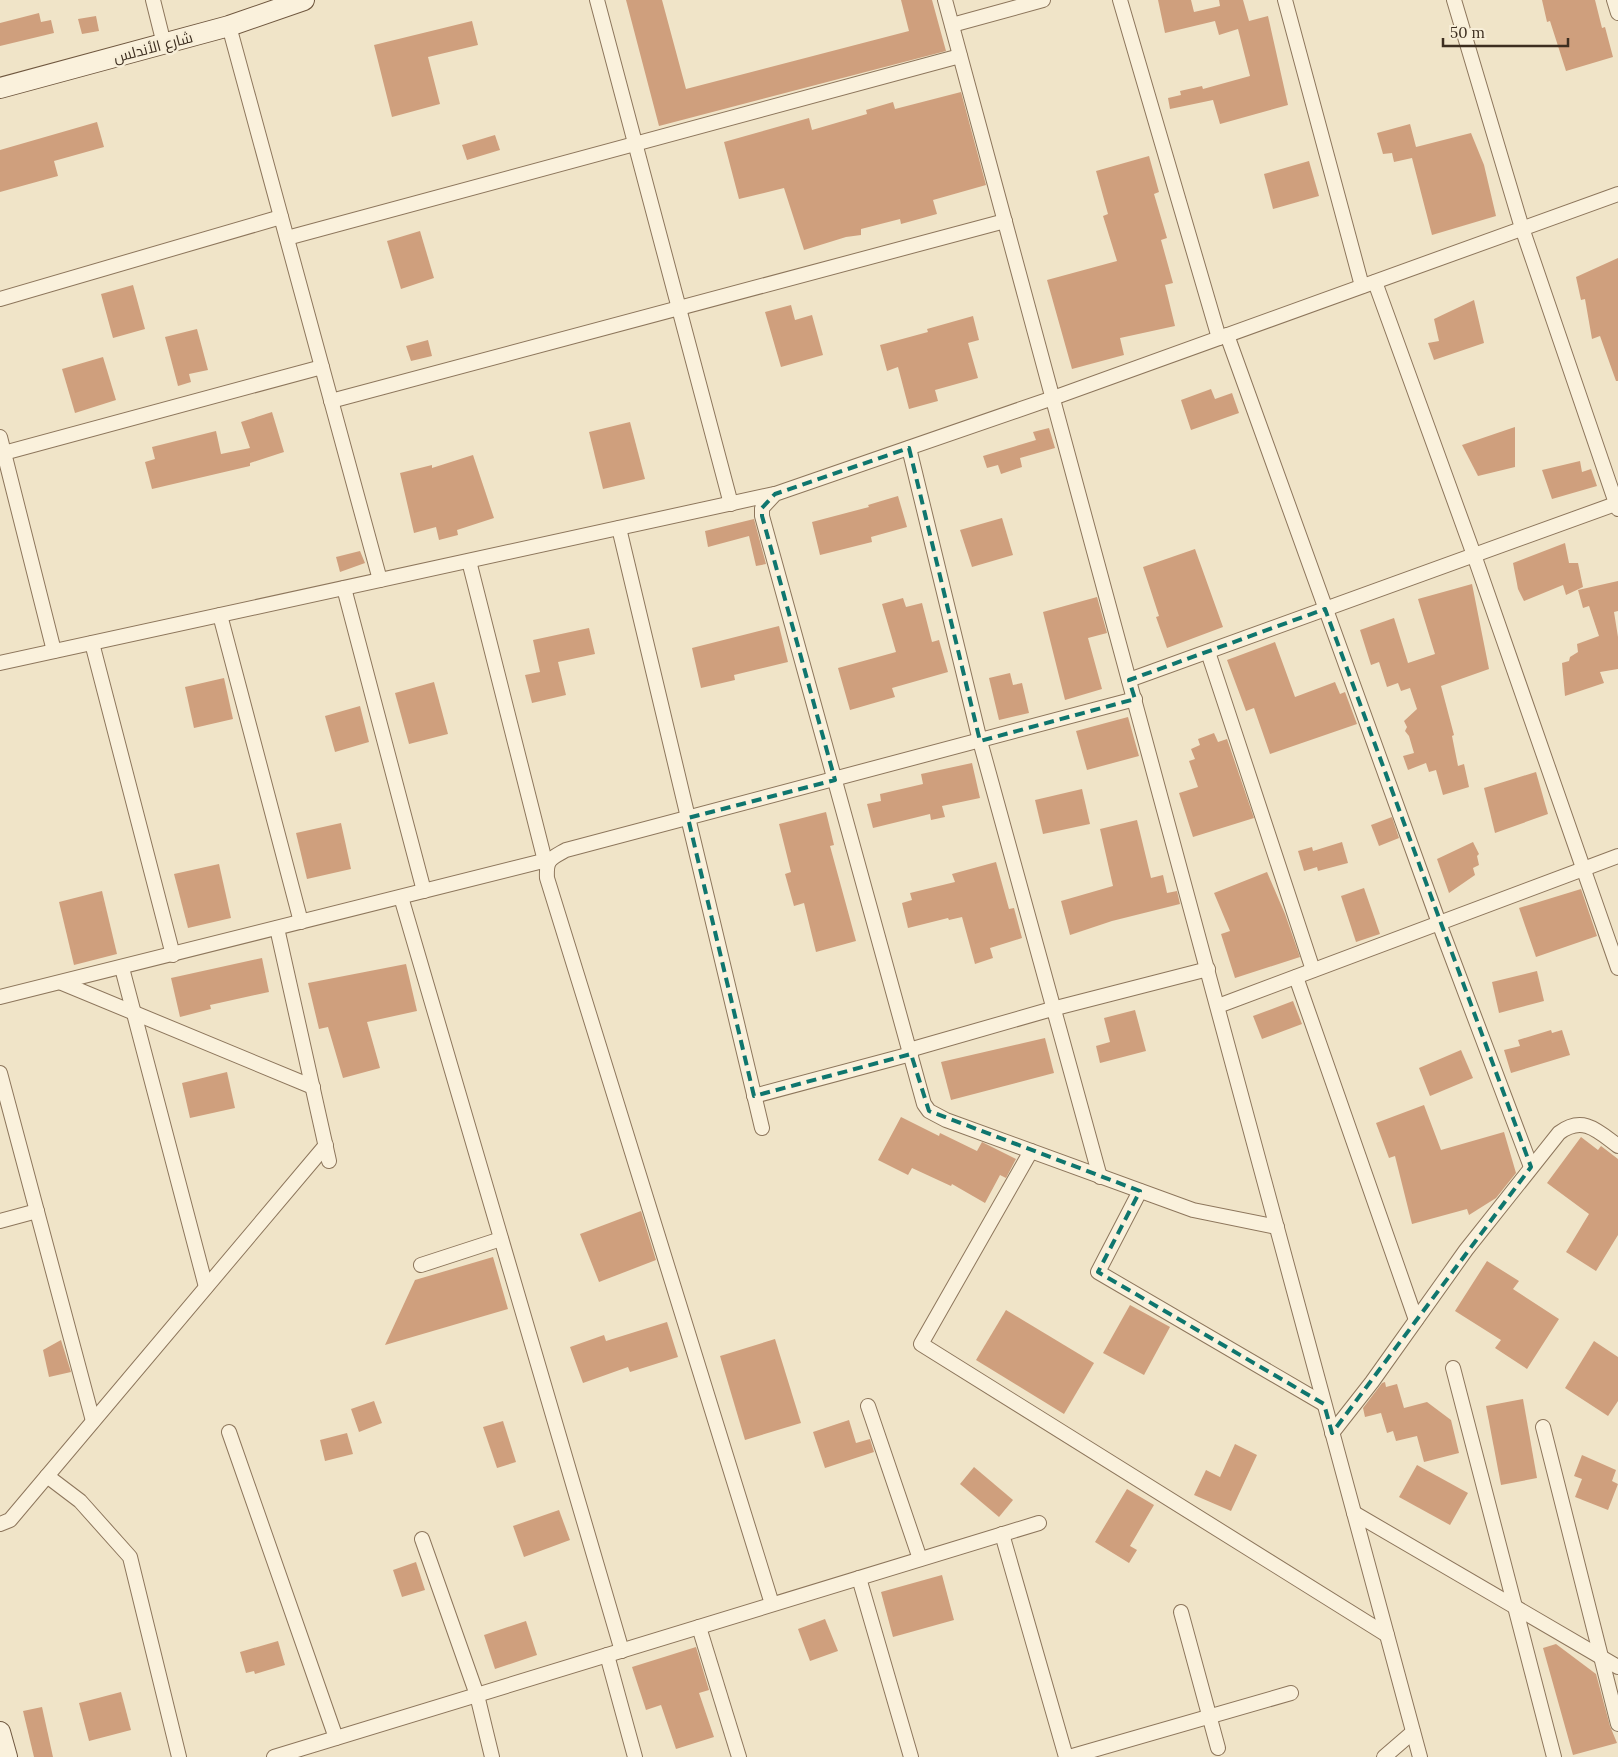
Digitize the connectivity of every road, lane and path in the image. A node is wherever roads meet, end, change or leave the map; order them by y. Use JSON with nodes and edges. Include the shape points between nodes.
{"nodes":[{"id":1,"x":153,"y":0,"type":"edge"},
{"id":2,"x":304,"y":0,"type":"edge"},
{"id":3,"x":597,"y":0,"type":"edge"},
{"id":4,"x":945,"y":0,"type":"edge"},
{"id":5,"x":1043,"y":0,"type":"edge"},
{"id":6,"x":1120,"y":0,"type":"edge"},
{"id":7,"x":1285,"y":0,"type":"edge"},
{"id":8,"x":1454,"y":0,"type":"edge"},
{"id":9,"x":1614,"y":0,"type":"edge"},
{"id":10,"x":1618,"y":12,"type":"edge"},
{"id":11,"x":952,"y":25,"type":"junction"},
{"id":12,"x":229,"y":26,"type":"junction"},
{"id":13,"x":164,"y":44,"type":"junction"},
{"id":14,"x":960,"y":56,"type":"junction"},
{"id":15,"x":0,"y":88,"type":"edge"},
{"id":16,"x":635,"y":144,"type":"junction"},
{"id":17,"x":1618,"y":194,"type":"edge"},
{"id":18,"x":281,"y":217,"type":"junction"},
{"id":19,"x":1005,"y":221,"type":"junction"},
{"id":20,"x":1522,"y":228,"type":"junction"},
{"id":21,"x":287,"y":238,"type":"junction"},
{"id":22,"x":1368,"y":284,"type":"junction"},
{"id":23,"x":0,"y":298,"type":"edge"},
{"id":24,"x":679,"y":307,"type":"junction"},
{"id":25,"x":1223,"y":336,"type":"junction"},
{"id":26,"x":322,"y":367,"type":"junction"},
{"id":27,"x":1052,"y":398,"type":"junction"},
{"id":28,"x":331,"y":401,"type":"junction"},
{"id":29,"x":0,"y":437,"type":"edge"},
{"id":30,"x":909,"y":448,"type":"junction"},
{"id":31,"x":2,"y":454,"type":"edge"},
{"id":32,"x":775,"y":494,"type":"junction"},
{"id":33,"x":731,"y":504,"type":"junction"},
{"id":34,"x":1618,"y":505,"type":"edge"},
{"id":35,"x":619,"y":528,"type":"junction"},
{"id":36,"x":1474,"y":555,"type":"junction"},
{"id":37,"x":469,"y":561,"type":"junction"},
{"id":38,"x":380,"y":580,"type":"junction"},
{"id":39,"x":344,"y":588,"type":"junction"},
{"id":40,"x":1325,"y":609,"type":"junction"},
{"id":41,"x":220,"y":615,"type":"junction"},
{"id":42,"x":92,"y":643,"type":"junction"},
{"id":43,"x":54,"y":651,"type":"junction"},
{"id":44,"x":1208,"y":652,"type":"junction"},
{"id":45,"x":0,"y":663,"type":"edge"},
{"id":46,"x":1130,"y":680,"type":"junction"},
{"id":47,"x":1134,"y":699,"type":"junction"},
{"id":48,"x":980,"y":741,"type":"junction"},
{"id":49,"x":835,"y":780,"type":"junction"},
{"id":50,"x":688,"y":818,"type":"junction"},
{"id":51,"x":1618,"y":856,"type":"edge"},
{"id":52,"x":548,"y":861,"type":"junction"},
{"id":53,"x":1583,"y":869,"type":"junction"},
{"id":54,"x":424,"y":891,"type":"junction"},
{"id":55,"x":401,"y":897,"type":"junction"},
{"id":56,"x":301,"y":922,"type":"junction"},
{"id":57,"x":1439,"y":923,"type":"junction"},
{"id":58,"x":276,"y":928,"type":"junction"},
{"id":59,"x":173,"y":955,"type":"junction"},
{"id":60,"x":122,"y":968,"type":"junction"},
{"id":61,"x":1618,"y":968,"type":"edge"},
{"id":62,"x":1208,"y":969,"type":"junction"},
{"id":63,"x":1313,"y":970,"type":"junction"},
{"id":64,"x":1296,"y":977,"type":"junction"},
{"id":65,"x":62,"y":983,"type":"junction"},
{"id":66,"x":0,"y":998,"type":"edge"},
{"id":67,"x":1218,"y":1006,"type":"junction"},
{"id":68,"x":1052,"y":1009,"type":"junction"},
{"id":69,"x":133,"y":1012,"type":"junction"},
{"id":70,"x":910,"y":1052,"type":"junction"},
{"id":71,"x":0,"y":1073,"type":"edge"},
{"id":72,"x":313,"y":1087,"type":"junction"},
{"id":73,"x":754,"y":1096,"type":"junction"},
{"id":74,"x":762,"y":1128,"type":"dead end"},
{"id":75,"x":326,"y":1145,"type":"junction"},
{"id":76,"x":1618,"y":1146,"type":"edge"},
{"id":77,"x":1031,"y":1151,"type":"junction"},
{"id":78,"x":329,"y":1161,"type":"dead end"},
{"id":79,"x":1531,"y":1167,"type":"junction"},
{"id":80,"x":1100,"y":1177,"type":"junction"},
{"id":81,"x":1140,"y":1192,"type":"junction"},
{"id":82,"x":37,"y":1211,"type":"junction"},
{"id":83,"x":0,"y":1221,"type":"edge"},
{"id":84,"x":1277,"y":1227,"type":"junction"},
{"id":85,"x":501,"y":1239,"type":"junction"},
{"id":86,"x":421,"y":1265,"type":"dead end"},
{"id":87,"x":206,"y":1287,"type":"junction"},
{"id":88,"x":1416,"y":1320,"type":"junction"},
{"id":89,"x":1453,"y":1368,"type":"dead end"},
{"id":90,"x":1324,"y":1404,"type":"junction"},
{"id":91,"x":868,"y":1406,"type":"dead end"},
{"id":92,"x":93,"y":1421,"type":"junction"},
{"id":93,"x":1543,"y":1427,"type":"dead end"},
{"id":94,"x":229,"y":1432,"type":"dead end"},
{"id":95,"x":1332,"y":1433,"type":"junction"},
{"id":96,"x":48,"y":1476,"type":"junction"},
{"id":97,"x":1354,"y":1513,"type":"junction"},
{"id":98,"x":1039,"y":1523,"type":"dead end"},
{"id":99,"x":0,"y":1524,"type":"edge"},
{"id":100,"x":1002,"y":1534,"type":"junction"},
{"id":101,"x":422,"y":1539,"type":"dead end"},
{"id":102,"x":920,"y":1559,"type":"junction"},
{"id":103,"x":859,"y":1578,"type":"junction"},
{"id":104,"x":772,"y":1604,"type":"junction"},
{"id":105,"x":1513,"y":1606,"type":"junction"},
{"id":106,"x":1182,"y":1612,"type":"dead end"},
{"id":107,"x":699,"y":1627,"type":"junction"},
{"id":108,"x":1387,"y":1635,"type":"junction"},
{"id":109,"x":622,"y":1651,"type":"junction"},
{"id":110,"x":607,"y":1655,"type":"junction"},
{"id":111,"x":1600,"y":1656,"type":"junction"},
{"id":112,"x":1618,"y":1666,"type":"edge"},
{"id":113,"x":1291,"y":1693,"type":"dead end"},
{"id":114,"x":477,"y":1695,"type":"junction"},
{"id":115,"x":1210,"y":1717,"type":"junction"},
{"id":116,"x":1618,"y":1724,"type":"edge"},
{"id":117,"x":0,"y":1732,"type":"edge"},
{"id":118,"x":1413,"y":1732,"type":"junction"},
{"id":119,"x":336,"y":1738,"type":"junction"},
{"id":120,"x":1218,"y":1748,"type":"dead end"},
{"id":121,"x":7,"y":1757,"type":"edge"},
{"id":122,"x":179,"y":1757,"type":"edge"},
{"id":123,"x":274,"y":1757,"type":"edge"},
{"id":124,"x":492,"y":1757,"type":"edge"},
{"id":125,"x":635,"y":1757,"type":"edge"},
{"id":126,"x":739,"y":1757,"type":"edge"},
{"id":127,"x":911,"y":1757,"type":"edge"},
{"id":128,"x":1068,"y":1757,"type":"edge"},
{"id":129,"x":1384,"y":1757,"type":"edge"},
{"id":130,"x":1420,"y":1757,"type":"edge"},
{"id":131,"x":1554,"y":1757,"type":"edge"}],
"edges":[{"from":1,"to":13,"type":"street"},
{"from":2,"to":12,"type":"main road","name":"شارع الأندلس"},
{"from":3,"to":16,"type":"street"},
{"from":4,"to":11,"type":"street"},
{"from":5,"to":11,"type":"street"},
{"from":6,"to":25,"type":"street"},
{"from":7,"to":22,"type":"street"},
{"from":8,"to":20,"type":"street"},
{"from":9,"to":10,"type":"street"},
{"from":11,"to":14,"type":"street"},
{"from":12,"to":13,"type":"main road","name":"شارع الأندلس"},
{"from":12,"to":18,"type":"street"},
{"from":13,"to":15,"type":"main road","name":"شارع الأندلس"},
{"from":14,"to":16,"type":"street"},
{"from":14,"to":19,"type":"street"},
{"from":16,"to":21,"type":"street"},
{"from":16,"to":24,"type":"street"},
{"from":17,"to":20,"type":"street"},
{"from":18,"to":21,"type":"street"},
{"from":18,"to":23,"type":"street"},
{"from":19,"to":24,"type":"street"},
{"from":19,"to":27,"type":"street"},
{"from":20,"to":22,"type":"street"},
{"from":20,"to":34,"type":"street"},
{"from":21,"to":26,"type":"street"},
{"from":22,"to":25,"type":"street"},
{"from":22,"to":36,"type":"street"},
{"from":24,"to":28,"type":"street"},
{"from":24,"to":33,"type":"street"},
{"from":25,"to":27,"type":"street"},
{"from":25,"to":40,"type":"street"},
{"from":26,"to":28,"type":"street"},
{"from":26,"to":31,"type":"street"},
{"from":27,"to":30,"type":"street"},
{"from":27,"to":46,"type":"street"},
{"from":28,"to":38,"type":"street"},
{"from":29,"to":31,"type":"street"},
{"from":30,"to":32,"type":"street"},
{"from":30,"to":48,"type":"street"},
{"from":31,"to":43,"type":"street"},
{"from":32,"to":33,"type":"street"},
{"from":32,"to":49,"type":"street","via":[[762,508],[762,516]]},
{"from":33,"to":35,"type":"street"},
{"from":34,"to":36,"type":"street"},
{"from":35,"to":37,"type":"street"},
{"from":35,"to":50,"type":"street"},
{"from":36,"to":40,"type":"street"},
{"from":36,"to":53,"type":"street"},
{"from":37,"to":38,"type":"street"},
{"from":37,"to":52,"type":"street"},
{"from":38,"to":39,"type":"street"},
{"from":39,"to":41,"type":"street"},
{"from":39,"to":54,"type":"street"},
{"from":40,"to":44,"type":"street"},
{"from":40,"to":57,"type":"street"},
{"from":41,"to":42,"type":"street"},
{"from":41,"to":56,"type":"street"},
{"from":42,"to":43,"type":"street"},
{"from":42,"to":59,"type":"street"},
{"from":43,"to":45,"type":"street"},
{"from":44,"to":46,"type":"street"},
{"from":44,"to":63,"type":"street"},
{"from":46,"to":47,"type":"street"},
{"from":47,"to":48,"type":"street"},
{"from":47,"to":62,"type":"street"},
{"from":48,"to":49,"type":"street"},
{"from":48,"to":68,"type":"street"},
{"from":49,"to":50,"type":"street"},
{"from":49,"to":70,"type":"street"},
{"from":50,"to":52,"type":"street","via":[[566,850]]},
{"from":50,"to":73,"type":"street"},
{"from":51,"to":53,"type":"street"},
{"from":52,"to":54,"type":"street"},
{"from":52,"to":104,"type":"street","via":[[547,878]]},
{"from":53,"to":57,"type":"street"},
{"from":53,"to":61,"type":"street"},
{"from":54,"to":55,"type":"street"},
{"from":55,"to":56,"type":"street"},
{"from":55,"to":85,"type":"street"},
{"from":56,"to":58,"type":"street"},
{"from":57,"to":63,"type":"street"},
{"from":57,"to":79,"type":"street"},
{"from":58,"to":59,"type":"street"},
{"from":58,"to":72,"type":"street"},
{"from":59,"to":60,"type":"street"},
{"from":60,"to":65,"type":"street"},
{"from":60,"to":69,"type":"street"},
{"from":62,"to":67,"type":"street"},
{"from":62,"to":68,"type":"street"},
{"from":63,"to":64,"type":"street"},
{"from":64,"to":67,"type":"street"},
{"from":64,"to":88,"type":"street"},
{"from":65,"to":66,"type":"street"},
{"from":65,"to":69,"type":"street"},
{"from":67,"to":84,"type":"street"},
{"from":68,"to":70,"type":"street"},
{"from":68,"to":80,"type":"street"},
{"from":69,"to":72,"type":"street"},
{"from":69,"to":87,"type":"street"},
{"from":70,"to":73,"type":"street"},
{"from":70,"to":77,"type":"street","via":[[924,1104],[929,1111]]},
{"from":71,"to":82,"type":"street"},
{"from":72,"to":75,"type":"street"},
{"from":73,"to":74,"type":"street"},
{"from":75,"to":78,"type":"street"},
{"from":75,"to":87,"type":"street"},
{"from":76,"to":79,"type":"street","via":[[1593,1128],[1569,1125],[1559,1132]]},
{"from":77,"to":80,"type":"street"},
{"from":77,"to":108,"type":"street","via":[[921,1344]]},
{"from":79,"to":88,"type":"street"},
{"from":80,"to":81,"type":"street"},
{"from":81,"to":84,"type":"street","via":[[1193,1210]]},
{"from":81,"to":90,"type":"street","via":[[1098,1272]]},
{"from":82,"to":83,"type":"street"},
{"from":82,"to":92,"type":"street"},
{"from":84,"to":90,"type":"street"},
{"from":85,"to":86,"type":"street"},
{"from":85,"to":109,"type":"street"},
{"from":87,"to":92,"type":"street"},
{"from":88,"to":95,"type":"street"},
{"from":89,"to":105,"type":"street"},
{"from":90,"to":95,"type":"street"},
{"from":91,"to":102,"type":"street"},
{"from":92,"to":96,"type":"street"},
{"from":93,"to":111,"type":"street"},
{"from":94,"to":119,"type":"street"},
{"from":95,"to":97,"type":"street"},
{"from":96,"to":99,"type":"street","via":[[10,1520]]},
{"from":96,"to":122,"type":"street","via":[[80,1501],[130,1557]]},
{"from":97,"to":105,"type":"street"},
{"from":97,"to":108,"type":"street"},
{"from":98,"to":100,"type":"street"},
{"from":100,"to":102,"type":"street"},
{"from":100,"to":128,"type":"street"},
{"from":101,"to":114,"type":"street"},
{"from":102,"to":103,"type":"street"},
{"from":103,"to":104,"type":"street"},
{"from":103,"to":127,"type":"street"},
{"from":104,"to":107,"type":"street"},
{"from":105,"to":111,"type":"street"},
{"from":105,"to":131,"type":"street"},
{"from":106,"to":115,"type":"street"},
{"from":107,"to":109,"type":"street"},
{"from":107,"to":126,"type":"street"},
{"from":108,"to":118,"type":"street"},
{"from":109,"to":110,"type":"street"},
{"from":110,"to":114,"type":"street"},
{"from":110,"to":125,"type":"street"},
{"from":111,"to":112,"type":"street"},
{"from":111,"to":116,"type":"street"},
{"from":113,"to":115,"type":"street"},
{"from":114,"to":119,"type":"street"},
{"from":114,"to":124,"type":"street"},
{"from":115,"to":120,"type":"street"},
{"from":115,"to":128,"type":"street"},
{"from":117,"to":121,"type":"main road"},
{"from":118,"to":129,"type":"street"},
{"from":118,"to":130,"type":"street"},
{"from":119,"to":123,"type":"street"}]}
